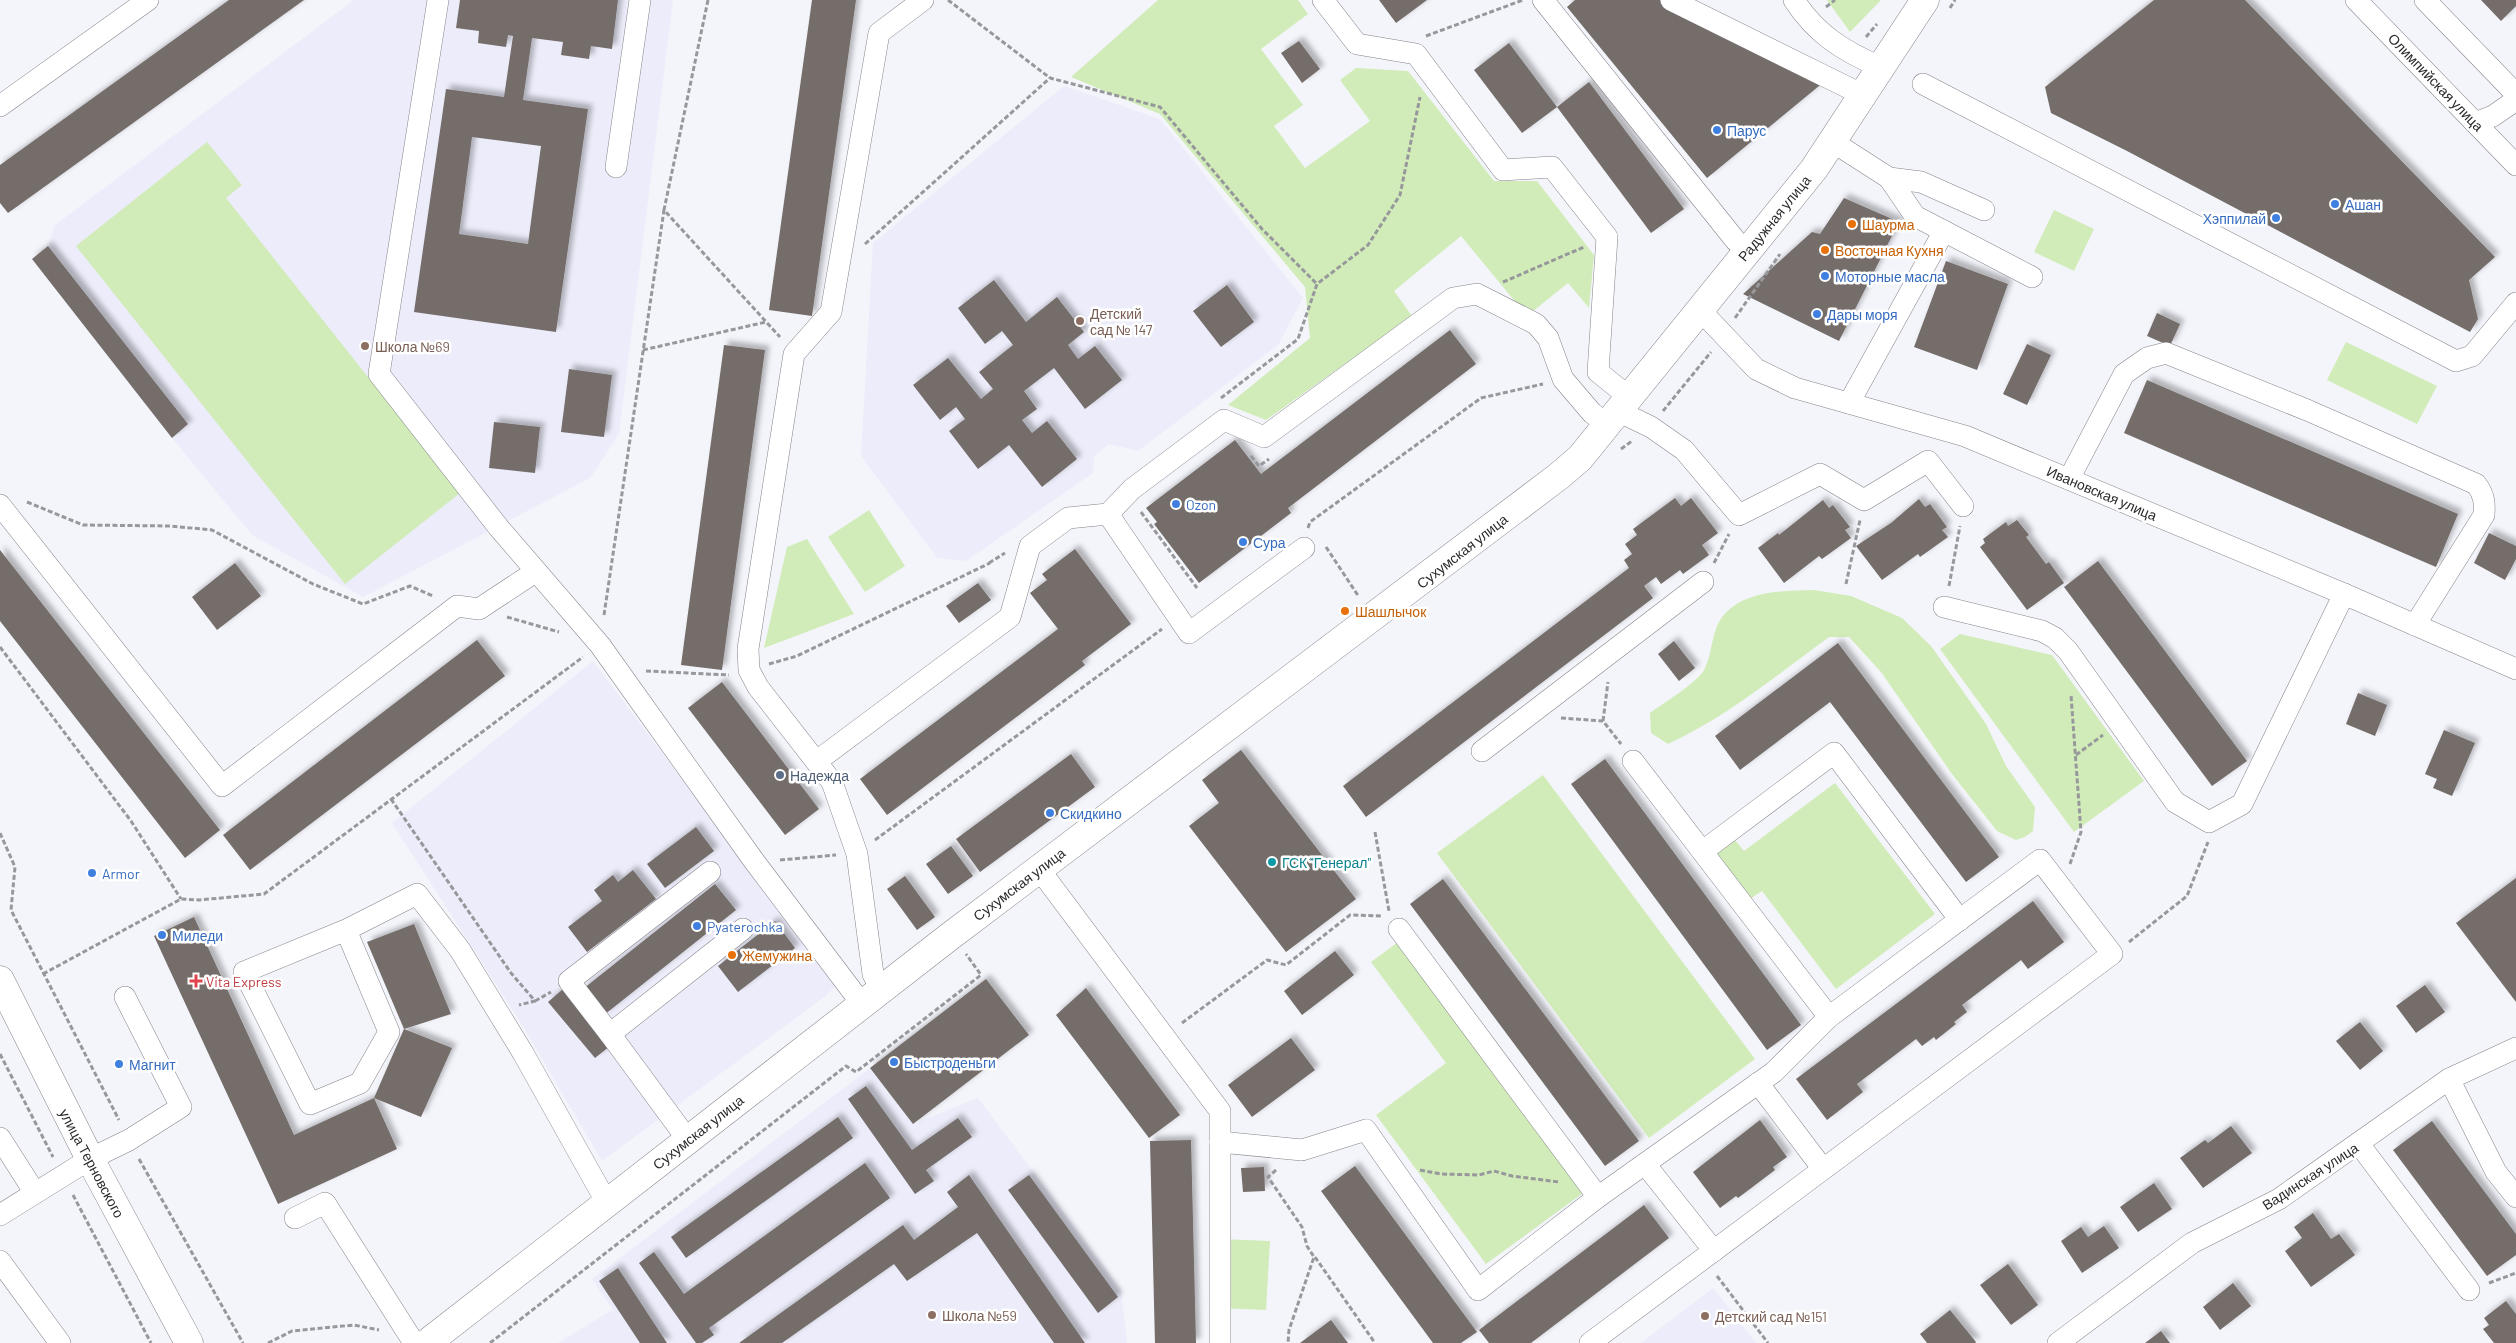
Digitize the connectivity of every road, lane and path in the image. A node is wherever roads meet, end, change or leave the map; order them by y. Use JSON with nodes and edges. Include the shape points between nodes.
{"nodes":[{"id":1,"x":148,"y":0,"type":"edge"},
{"id":2,"x":438,"y":0,"type":"edge"},
{"id":3,"x":640,"y":0,"type":"edge"},
{"id":4,"x":708,"y":0,"type":"edge"},
{"id":5,"x":923,"y":0,"type":"edge"},
{"id":6,"x":948,"y":0,"type":"edge"},
{"id":7,"x":1323,"y":0,"type":"edge"},
{"id":8,"x":1524,"y":0,"type":"edge"},
{"id":9,"x":1543,"y":0,"type":"edge"},
{"id":10,"x":1671,"y":0,"type":"edge"},
{"id":11,"x":1794,"y":0,"type":"edge"},
{"id":12,"x":1925,"y":0,"type":"edge"},
{"id":13,"x":2356,"y":0,"type":"edge"},
{"id":14,"x":2425,"y":0,"type":"edge"},
{"id":15,"x":1416,"y":54,"type":"junction"},
{"id":16,"x":1880,"y":66,"type":"junction"},
{"id":17,"x":1050,"y":78,"type":"junction"},
{"id":18,"x":1923,"y":84,"type":"dead end"},
{"id":19,"x":2516,"y":94,"type":"edge"},
{"id":20,"x":1863,"y":95,"type":"junction"},
{"id":21,"x":2516,"y":100,"type":"edge"},
{"id":22,"x":0,"y":106,"type":"edge"},
{"id":23,"x":2475,"y":123,"type":"junction"},
{"id":24,"x":1833,"y":142,"type":"junction"},
{"id":25,"x":2516,"y":164,"type":"edge"},
{"id":26,"x":616,"y":167,"type":"dead end"},
{"id":27,"x":1889,"y":178,"type":"junction"},
{"id":28,"x":664,"y":210,"type":"junction"},
{"id":29,"x":1984,"y":210,"type":"dead end"},
{"id":30,"x":1944,"y":231,"type":"junction"},
{"id":31,"x":1736,"y":241,"type":"dead end"},
{"id":32,"x":839,"y":268,"type":"junction"},
{"id":33,"x":2032,"y":277,"type":"dead end"},
{"id":34,"x":1317,"y":284,"type":"junction"},
{"id":35,"x":2516,"y":303,"type":"edge"},
{"id":36,"x":1700,"y":310,"type":"junction"},
{"id":37,"x":766,"y":322,"type":"junction"},
{"id":38,"x":643,"y":350,"type":"junction"},
{"id":39,"x":794,"y":354,"type":"junction"},
{"id":40,"x":1562,"y":379,"type":"junction"},
{"id":41,"x":1219,"y":400,"type":"dead end"},
{"id":42,"x":1849,"y":404,"type":"junction"},
{"id":43,"x":1618,"y":411,"type":"junction"},
{"id":44,"x":2069,"y":479,"type":"junction"},
{"id":45,"x":23,"y":500,"type":"dead end"},
{"id":46,"x":1864,"y":500,"type":"junction"},
{"id":47,"x":0,"y":505,"type":"edge"},
{"id":48,"x":1963,"y":506,"type":"joint"},
{"id":49,"x":1108,"y":514,"type":"junction"},
{"id":50,"x":1739,"y":515,"type":"junction"},
{"id":51,"x":1310,"y":522,"type":"junction"},
{"id":52,"x":1315,"y":541,"type":"junction"},
{"id":53,"x":1021,"y":546,"type":"junction"},
{"id":54,"x":989,"y":564,"type":"junction"},
{"id":55,"x":535,"y":572,"type":"junction"},
{"id":56,"x":1704,"y":582,"type":"joint"},
{"id":57,"x":1846,"y":584,"type":"dead end"},
{"id":58,"x":2344,"y":594,"type":"junction"},
{"id":59,"x":1362,"y":601,"type":"dead end"},
{"id":60,"x":457,"y":606,"type":"junction"},
{"id":61,"x":1944,"y":608,"type":"joint"},
{"id":62,"x":479,"y":609,"type":"junction"},
{"id":63,"x":1178,"y":616,"type":"junction"},
{"id":64,"x":2415,"y":625,"type":"junction"},
{"id":65,"x":563,"y":634,"type":"dead end"},
{"id":66,"x":600,"y":645,"type":"junction"},
{"id":67,"x":0,"y":647,"type":"edge"},
{"id":68,"x":1613,"y":652,"type":"junction"},
{"id":69,"x":618,"y":669,"type":"junction"},
{"id":70,"x":749,"y":670,"type":"junction"},
{"id":71,"x":2081,"y":670,"type":"junction"},
{"id":72,"x":2516,"y":670,"type":"edge"},
{"id":73,"x":1528,"y":716,"type":"junction"},
{"id":74,"x":1603,"y":720,"type":"junction"},
{"id":75,"x":2120,"y":723,"type":"junction"},
{"id":76,"x":1482,"y":751,"type":"dead end"},
{"id":77,"x":2076,"y":756,"type":"junction"},
{"id":78,"x":817,"y":761,"type":"junction"},
{"id":79,"x":1633,"y":761,"type":"joint"},
{"id":80,"x":2209,"y":822,"type":"junction"},
{"id":81,"x":1375,"y":832,"type":"dead end"},
{"id":82,"x":0,"y":833,"type":"edge"},
{"id":83,"x":1702,"y":851,"type":"junction"},
{"id":84,"x":857,"y":854,"type":"junction"},
{"id":85,"x":754,"y":862,"type":"junction"},
{"id":86,"x":1039,"y":869,"type":"junction"},
{"id":87,"x":710,"y":872,"type":"dead end"},
{"id":88,"x":2062,"y":888,"type":"junction"},
{"id":89,"x":181,"y":899,"type":"junction"},
{"id":90,"x":1960,"y":920,"type":"junction"},
{"id":91,"x":743,"y":929,"type":"dead end"},
{"id":92,"x":1399,"y":929,"type":"dead end"},
{"id":93,"x":346,"y":930,"type":"junction"},
{"id":94,"x":960,"y":947,"type":"dead end"},
{"id":95,"x":2112,"y":954,"type":"junction"},
{"id":96,"x":43,"y":974,"type":"junction"},
{"id":97,"x":0,"y":980,"type":"edge"},
{"id":98,"x":125,"y":997,"type":"dead end"},
{"id":99,"x":872,"y":997,"type":"junction"},
{"id":100,"x":1829,"y":1017,"type":"junction"},
{"id":101,"x":610,"y":1034,"type":"junction"},
{"id":102,"x":1164,"y":1036,"type":"junction"},
{"id":103,"x":2516,"y":1048,"type":"edge"},
{"id":104,"x":0,"y":1054,"type":"edge"},
{"id":105,"x":2449,"y":1079,"type":"junction"},
{"id":106,"x":1758,"y":1084,"type":"junction"},
{"id":107,"x":0,"y":1138,"type":"edge"},
{"id":108,"x":129,"y":1140,"type":"junction"},
{"id":109,"x":688,"y":1140,"type":"junction"},
{"id":110,"x":1220,"y":1142,"type":"junction"},
{"id":111,"x":2359,"y":1144,"type":"junction"},
{"id":112,"x":1302,"y":1150,"type":"junction"},
{"id":113,"x":90,"y":1160,"type":"junction"},
{"id":114,"x":1390,"y":1164,"type":"junction"},
{"id":115,"x":1645,"y":1164,"type":"junction"},
{"id":116,"x":1823,"y":1170,"type":"junction"},
{"id":117,"x":63,"y":1176,"type":"junction"},
{"id":118,"x":1594,"y":1191,"type":"junction"},
{"id":119,"x":35,"y":1193,"type":"junction"},
{"id":120,"x":2516,"y":1197,"type":"edge"},
{"id":121,"x":607,"y":1203,"type":"junction"},
{"id":122,"x":0,"y":1215,"type":"edge"},
{"id":123,"x":295,"y":1218,"type":"dead end"},
{"id":124,"x":1708,"y":1255,"type":"junction"},
{"id":125,"x":1314,"y":1256,"type":"junction"},
{"id":126,"x":0,"y":1261,"type":"edge"},
{"id":127,"x":2516,"y":1272,"type":"edge"},
{"id":128,"x":2469,"y":1290,"type":"joint"},
{"id":129,"x":381,"y":1330,"type":"dead end"},
{"id":130,"x":60,"y":1343,"type":"edge"},
{"id":131,"x":152,"y":1343,"type":"edge"},
{"id":132,"x":189,"y":1343,"type":"edge"},
{"id":133,"x":243,"y":1343,"type":"edge"},
{"id":134,"x":268,"y":1343,"type":"edge"},
{"id":135,"x":414,"y":1343,"type":"edge"},
{"id":136,"x":427,"y":1343,"type":"edge"},
{"id":137,"x":490,"y":1343,"type":"edge"},
{"id":138,"x":1220,"y":1343,"type":"edge"},
{"id":139,"x":1288,"y":1343,"type":"edge"},
{"id":140,"x":1375,"y":1343,"type":"edge"},
{"id":141,"x":1590,"y":1343,"type":"edge"},
{"id":142,"x":1768,"y":1343,"type":"edge"},
{"id":143,"x":2058,"y":1343,"type":"edge"}],
"edges":[{"from":1,"to":22,"type":"street"},
{"from":2,"to":55,"type":"street","via":[[378,374]]},
{"from":3,"to":26,"type":"street"},
{"from":4,"to":28,"type":"path"},
{"from":5,"to":32,"type":"street","via":[[879,33]]},
{"from":6,"to":17,"type":"path"},
{"from":7,"to":15,"type":"street","via":[[1356,44]]},
{"from":8,"to":15,"type":"path","via":[[1413,40]]},
{"from":9,"to":31,"type":"street"},
{"from":10,"to":20,"type":"street"},
{"from":11,"to":16,"type":"street","via":[[1808,22],[1850,54]]},
{"from":12,"to":16,"type":"main road","name":"Радужная улица"},
{"from":13,"to":23,"type":"street","name":"Олимпийская улица"},
{"from":14,"to":19,"type":"street"},
{"from":15,"to":34,"type":"path","via":[[1420,99],[1400,195],[1368,245]]},
{"from":15,"to":43,"type":"street","via":[[1503,170],[1552,167],[1607,237],[1598,372]]},
{"from":16,"to":20,"type":"main road","name":"Радужная улица"},
{"from":17,"to":32,"type":"path"},
{"from":17,"to":34,"type":"path","via":[[1160,107],[1262,229]]},
{"from":18,"to":35,"type":"street","via":[[2456,361],[2472,356]]},
{"from":20,"to":24,"type":"main road","name":"Радужная улица"},
{"from":21,"to":23,"type":"street","via":[[2493,116]]},
{"from":23,"to":25,"type":"street","name":"Олимпийская улица"},
{"from":24,"to":27,"type":"street"},
{"from":24,"to":36,"type":"main road","name":"Радужная улица"},
{"from":27,"to":29,"type":"street","via":[[1921,182]]},
{"from":27,"to":30,"type":"street","via":[[1915,216]]},
{"from":28,"to":37,"type":"path"},
{"from":28,"to":38,"type":"path"},
{"from":30,"to":33,"type":"street"},
{"from":30,"to":42,"type":"street"},
{"from":32,"to":39,"type":"street","via":[[831,312]]},
{"from":34,"to":41,"type":"path","via":[[1298,339]]},
{"from":36,"to":42,"type":"street","name":"Ивановская улица","via":[[1756,369],[1795,388]]},
{"from":36,"to":43,"type":"main road","name":"Радужная улица"},
{"from":37,"to":38,"type":"path"},
{"from":37,"to":39,"type":"path"},
{"from":38,"to":66,"type":"path"},
{"from":39,"to":70,"type":"street","via":[[748,649]]},
{"from":40,"to":43,"type":"street","via":[[1592,413]]},
{"from":40,"to":49,"type":"street","via":[[1548,338],[1536,324],[1477,294],[1453,298],[1264,438],[1224,420],[1132,489]]},
{"from":40,"to":51,"type":"path","via":[[1481,398]]},
{"from":42,"to":44,"type":"street","name":"Ивановская улица","via":[[1966,436]]},
{"from":43,"to":50,"type":"street","via":[[1651,427],[1684,450]]},
{"from":43,"to":86,"type":"main road","name":"Сухумская улица","via":[[1580,458],[1559,476]]},
{"from":44,"to":58,"type":"street","name":"Ивановская улица"},
{"from":44,"to":64,"type":"street","via":[[2124,374],[2147,358],[2166,353],[2307,410],[2476,484],[2482,491],[2484,515]]},
{"from":45,"to":60,"type":"path","via":[[83,525],[212,530],[313,584],[363,604],[410,586]]},
{"from":46,"to":48,"type":"street","via":[[1928,461]]},
{"from":46,"to":50,"type":"street","via":[[1820,474]]},
{"from":46,"to":57,"type":"path"},
{"from":47,"to":60,"type":"street","via":[[222,786]]},
{"from":48,"to":61,"type":"path","via":[[1956,558]]},
{"from":49,"to":53,"type":"street","via":[[1068,518]]},
{"from":49,"to":63,"type":"street"},
{"from":50,"to":56,"type":"path"},
{"from":51,"to":52,"type":"path"},
{"from":51,"to":52,"type":"path"},
{"from":52,"to":59,"type":"path"},
{"from":52,"to":63,"type":"street","via":[[1188,634]]},
{"from":53,"to":54,"type":"path"},
{"from":53,"to":54,"type":"path"},
{"from":53,"to":78,"type":"street","via":[[1010,617]]},
{"from":54,"to":70,"type":"path","via":[[797,656]]},
{"from":55,"to":62,"type":"street"},
{"from":55,"to":66,"type":"street"},
{"from":56,"to":68,"type":"street"},
{"from":58,"to":64,"type":"street","name":"Ивановская улица"},
{"from":58,"to":80,"type":"street","via":[[2242,804]]},
{"from":60,"to":62,"type":"street"},
{"from":61,"to":71,"type":"street","via":[[2049,634],[2068,651]]},
{"from":62,"to":65,"type":"path"},
{"from":63,"to":84,"type":"path"},
{"from":64,"to":72,"type":"street","name":"Ивановская улица"},
{"from":66,"to":69,"type":"street"},
{"from":66,"to":89,"type":"path","via":[[264,894]]},
{"from":67,"to":89,"type":"path","via":[[131,821]]},
{"from":68,"to":73,"type":"street"},
{"from":68,"to":74,"type":"path"},
{"from":69,"to":70,"type":"path","via":[[722,676]]},
{"from":69,"to":85,"type":"street"},
{"from":70,"to":78,"type":"street","via":[[758,687]]},
{"from":71,"to":75,"type":"street"},
{"from":71,"to":77,"type":"path","via":[[2070,679]]},
{"from":73,"to":74,"type":"path"},
{"from":73,"to":76,"type":"street"},
{"from":74,"to":79,"type":"path"},
{"from":75,"to":77,"type":"path"},
{"from":75,"to":80,"type":"street","via":[[2175,802]]},
{"from":77,"to":88,"type":"path","via":[[2081,832]]},
{"from":78,"to":84,"type":"street","via":[[832,782]]},
{"from":79,"to":83,"type":"street"},
{"from":80,"to":95,"type":"path","via":[[2208,841],[2187,896]]},
{"from":81,"to":102,"type":"path","via":[[1390,917],[1350,915],[1286,965],[1267,960]]},
{"from":82,"to":96,"type":"path","via":[[15,867],[11,910]]},
{"from":83,"to":90,"type":"street","via":[[1834,753]]},
{"from":83,"to":100,"type":"street"},
{"from":84,"to":85,"type":"path"},
{"from":84,"to":99,"type":"street","via":[[873,974]]},
{"from":85,"to":99,"type":"street"},
{"from":86,"to":99,"type":"main road","name":"Сухумская улица"},
{"from":86,"to":102,"type":"street"},
{"from":87,"to":101,"type":"street","via":[[569,981]]},
{"from":88,"to":90,"type":"street","via":[[2040,860]]},
{"from":88,"to":95,"type":"street"},
{"from":89,"to":96,"type":"path"},
{"from":90,"to":100,"type":"street"},
{"from":91,"to":101,"type":"street"},
{"from":92,"to":118,"type":"street"},
{"from":93,"to":93,"type":"street","via":[[244,972],[310,1104],[360,1083],[389,1032]]},
{"from":93,"to":121,"type":"street","via":[[417,894],[470,966]]},
{"from":94,"to":137,"type":"path","via":[[981,975],[856,1072],[846,1066]]},
{"from":95,"to":116,"type":"street"},
{"from":96,"to":108,"type":"path"},
{"from":97,"to":113,"type":"main road","name":"улица Терновского"},
{"from":98,"to":108,"type":"street","via":[[181,1107]]},
{"from":99,"to":109,"type":"main road","name":"Сухумская улица"},
{"from":100,"to":106,"type":"street"},
{"from":101,"to":109,"type":"street"},
{"from":102,"to":110,"type":"street","via":[[1220,1111]]},
{"from":103,"to":105,"type":"street","name":"Вадинская улица"},
{"from":104,"to":117,"type":"path"},
{"from":105,"to":111,"type":"street","name":"Вадинская улица"},
{"from":105,"to":120,"type":"street","via":[[2496,1172]]},
{"from":106,"to":115,"type":"street"},
{"from":106,"to":116,"type":"street"},
{"from":107,"to":119,"type":"street"},
{"from":108,"to":113,"type":"street"},
{"from":108,"to":133,"type":"path"},
{"from":109,"to":121,"type":"main road","name":"Сухумская улица"},
{"from":110,"to":112,"type":"street"},
{"from":110,"to":138,"type":"street"},
{"from":111,"to":128,"type":"street"},
{"from":111,"to":143,"type":"street","name":"Вадинская улица","via":[[2279,1199],[2192,1243]]},
{"from":112,"to":114,"type":"street","via":[[1366,1130]]},
{"from":112,"to":125,"type":"path","via":[[1268,1177],[1302,1227],[1307,1246]]},
{"from":113,"to":117,"type":"street"},
{"from":113,"to":132,"type":"main road","name":"улица Терновского"},
{"from":114,"to":118,"type":"path","via":[[1441,1174],[1478,1175],[1494,1171]]},
{"from":114,"to":118,"type":"street","via":[[1478,1290]]},
{"from":115,"to":118,"type":"street"},
{"from":115,"to":124,"type":"street"},
{"from":116,"to":124,"type":"street"},
{"from":117,"to":119,"type":"street"},
{"from":117,"to":131,"type":"path"},
{"from":119,"to":122,"type":"street"},
{"from":121,"to":136,"type":"main road","name":"Сухумская улица"},
{"from":123,"to":135,"type":"street","via":[[325,1204]]},
{"from":124,"to":141,"type":"street"},
{"from":124,"to":142,"type":"path"},
{"from":125,"to":139,"type":"path","via":[[1289,1330]]},
{"from":125,"to":140,"type":"path"},
{"from":126,"to":130,"type":"street"},
{"from":127,"to":128,"type":"path"},
{"from":129,"to":134,"type":"path","via":[[354,1325],[292,1330]]}]}
